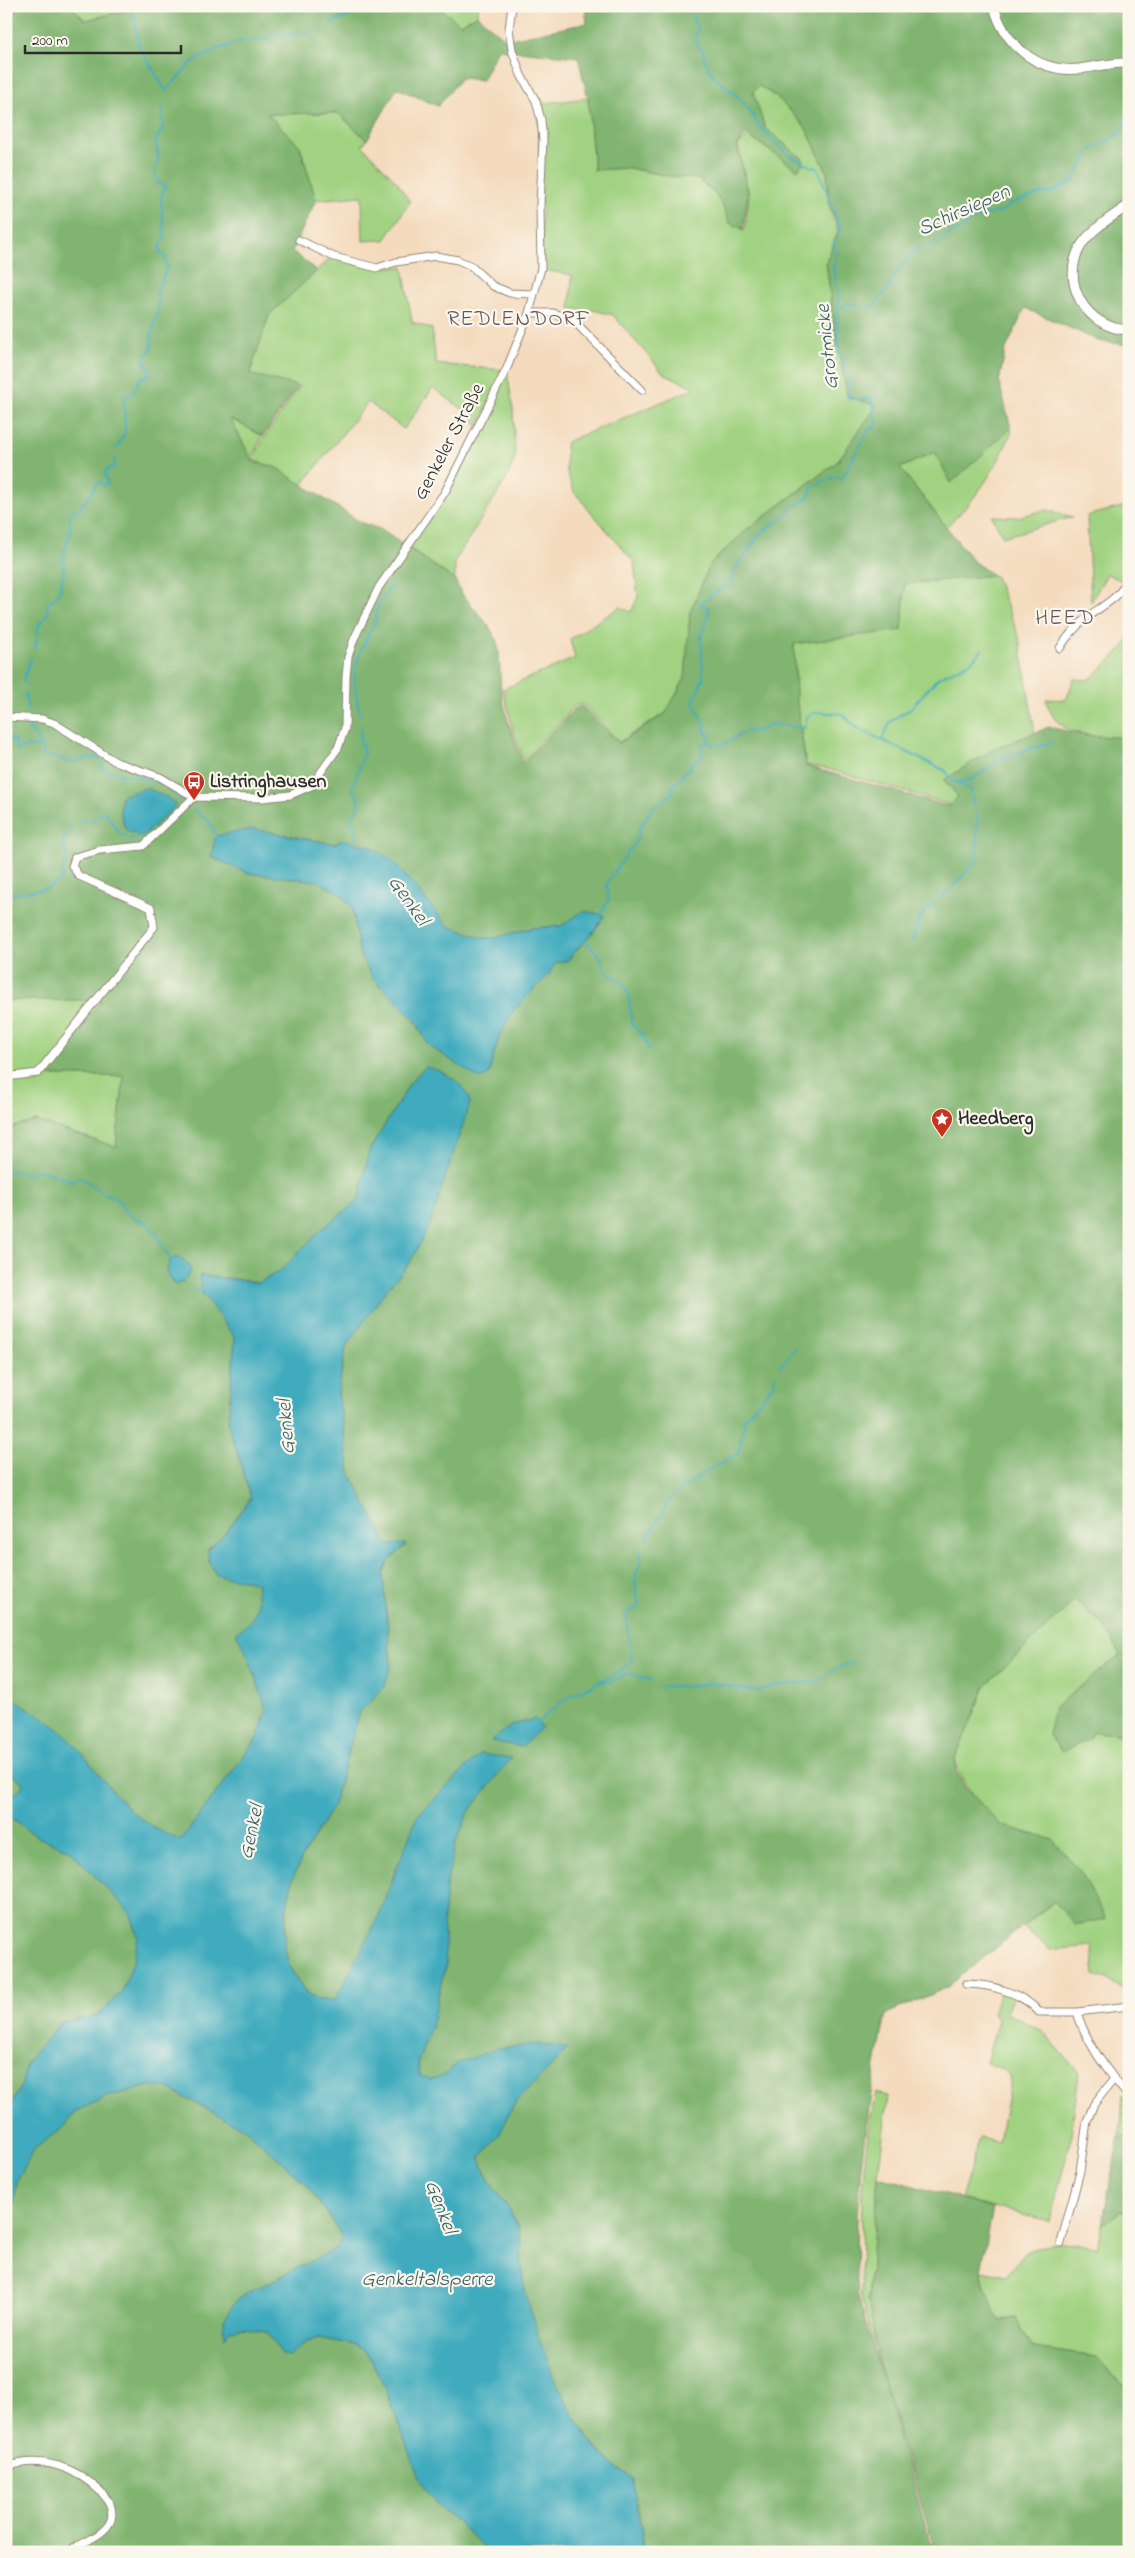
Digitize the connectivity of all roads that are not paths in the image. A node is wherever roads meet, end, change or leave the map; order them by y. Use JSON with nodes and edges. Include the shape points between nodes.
{"nodes":[{"id":1,"x":512,"y":6,"type":"edge"},
{"id":2,"x":994,"y":6,"type":"edge"},
{"id":3,"x":1129,"y":63,"type":"edge"},
{"id":4,"x":1129,"y":204,"type":"edge"},
{"id":5,"x":299,"y":240,"type":"dead end"},
{"id":6,"x":534,"y":294,"type":"junction"},
{"id":7,"x":529,"y":313,"type":"junction"},
{"id":8,"x":1129,"y":330,"type":"edge"},
{"id":9,"x":642,"y":390,"type":"dead end"},
{"id":10,"x":1129,"y":573,"type":"edge"},
{"id":11,"x":1060,"y":648,"type":"dead end"},
{"id":12,"x":6,"y":717,"type":"edge"},
{"id":13,"x":194,"y":797,"type":"junction"},
{"id":14,"x":6,"y":1077,"type":"edge"},
{"id":15,"x":966,"y":1984,"type":"dead end"},
{"id":16,"x":1128,"y":2006,"type":"edge"},
{"id":17,"x":1076,"y":2012,"type":"junction"},
{"id":18,"x":1114,"y":2079,"type":"junction"},
{"id":19,"x":1129,"y":2097,"type":"edge"},
{"id":20,"x":1061,"y":2243,"type":"dead end"},
{"id":21,"x":6,"y":2467,"type":"edge"},
{"id":22,"x":68,"y":2552,"type":"edge"}],
"edges":[{"from":1,"to":6,"type":"street","name":"Genkeler Straße","via":[[509,29],[512,50],[542,120],[542,268]]},
{"from":2,"to":3,"type":"main road","via":[[1009,40],[1028,57],[1044,65],[1069,70]]},
{"from":4,"to":8,"type":"main road","via":[[1086,238],[1077,253],[1073,270],[1077,296],[1086,310],[1107,326]]},
{"from":5,"to":6,"type":"street","via":[[334,257],[378,268],[436,256],[458,260],[493,286],[510,293]]},
{"from":6,"to":7,"type":"street","name":"Genkeler Straße"},
{"from":7,"to":9,"type":"street","via":[[553,313],[573,320]]},
{"from":7,"to":13,"type":"street","name":"Genkeler Straße","via":[[507,368],[445,492],[379,587],[354,639],[346,670],[345,728],[338,748],[311,786],[290,794],[263,798]]},
{"from":10,"to":11,"type":"street","via":[[1127,583],[1117,598],[1085,619]]},
{"from":12,"to":13,"type":"street","via":[[54,723],[116,762],[160,777]]},
{"from":13,"to":14,"type":"street","via":[[143,846],[100,850],[74,858],[72,866],[78,876],[151,908],[154,927],[38,1073]]},
{"from":15,"to":17,"type":"street","via":[[992,1987],[1029,2001],[1039,2012]]},
{"from":16,"to":17,"type":"street"},
{"from":17,"to":18,"type":"street","via":[[1082,2028]]},
{"from":18,"to":19,"type":"street"},
{"from":18,"to":20,"type":"street","via":[[1094,2104],[1086,2121],[1080,2170]]},
{"from":21,"to":22,"type":"street","via":[[38,2463],[66,2468],[84,2476],[108,2499],[111,2520],[104,2530]]}]}
